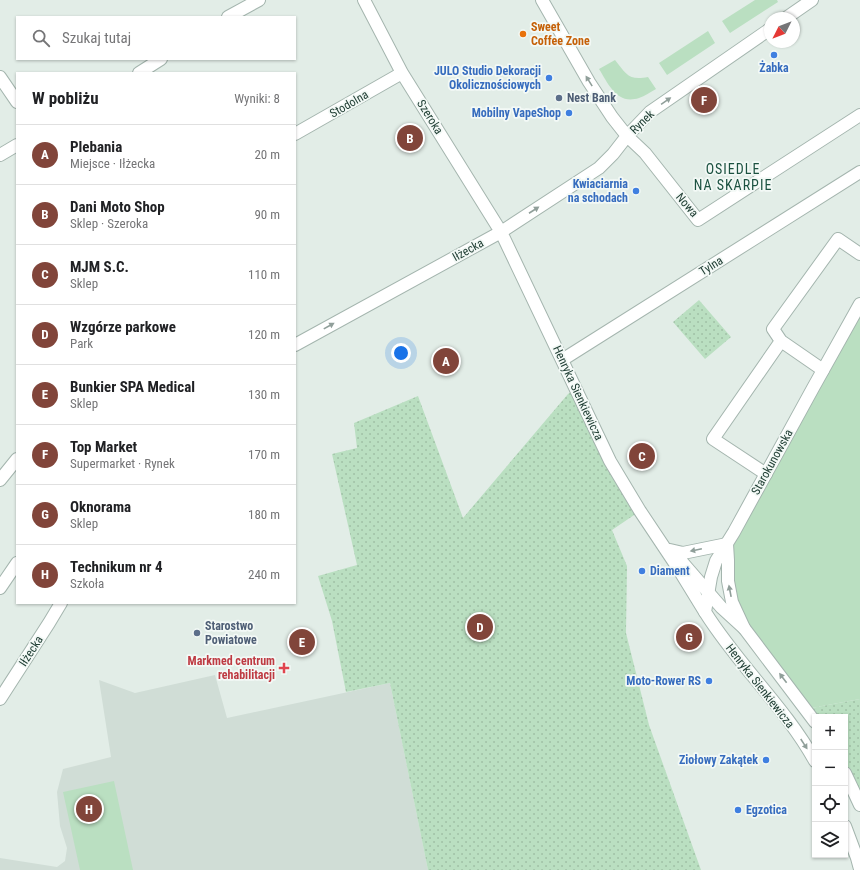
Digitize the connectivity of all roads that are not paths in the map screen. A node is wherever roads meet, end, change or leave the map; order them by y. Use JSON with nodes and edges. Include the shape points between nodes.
{"nodes":[{"id":1,"x":260,"y":0,"type":"edge"},
{"id":2,"x":364,"y":0,"type":"edge"},
{"id":3,"x":542,"y":0,"type":"edge"},
{"id":4,"x":812,"y":0,"type":"edge"},
{"id":5,"x":795,"y":12,"type":"edge"},
{"id":6,"x":230,"y":16,"type":"edge"},
{"id":7,"x":764,"y":33,"type":"edge"},
{"id":8,"x":159,"y":60,"type":"edge"},
{"id":9,"x":141,"y":72,"type":"edge"},
{"id":10,"x":402,"y":73,"type":"junction"},
{"id":11,"x":0,"y":77,"type":"edge"},
{"id":12,"x":16,"y":101,"type":"edge"},
{"id":13,"x":860,"y":115,"type":"edge"},
{"id":14,"x":296,"y":133,"type":"edge"},
{"id":15,"x":627,"y":136,"type":"junction"},
{"id":16,"x":16,"y":146,"type":"edge"},
{"id":17,"x":0,"y":155,"type":"edge"},
{"id":18,"x":860,"y":172,"type":"edge"},
{"id":19,"x":501,"y":232,"type":"junction"},
{"id":20,"x":860,"y":254,"type":"edge"},
{"id":21,"x":860,"y":304,"type":"edge"},
{"id":22,"x":781,"y":341,"type":"junction"},
{"id":23,"x":296,"y":344,"type":"edge"},
{"id":24,"x":562,"y":360,"type":"junction"},
{"id":25,"x":823,"y":370,"type":"junction"},
{"id":26,"x":16,"y":462,"type":"edge"},
{"id":27,"x":766,"y":474,"type":"junction"},
{"id":28,"x":0,"y":480,"type":"edge"},
{"id":29,"x":727,"y":544,"type":"junction"},
{"id":30,"x":665,"y":549,"type":"junction"},
{"id":31,"x":16,"y":564,"type":"edge"},
{"id":32,"x":0,"y":588,"type":"edge"},
{"id":33,"x":708,"y":592,"type":"junction"},
{"id":34,"x":59,"y":604,"type":"edge"},
{"id":35,"x":705,"y":612,"type":"junction"},
{"id":36,"x":744,"y":628,"type":"junction"},
{"id":37,"x":0,"y":699,"type":"edge"},
{"id":38,"x":812,"y":718,"type":"edge"},
{"id":39,"x":812,"y":756,"type":"edge"},
{"id":40,"x":848,"y":779,"type":"edge"},
{"id":41,"x":860,"y":805,"type":"edge"},
{"id":42,"x":848,"y":834,"type":"edge"},
{"id":43,"x":860,"y":869,"type":"edge"}],
"edges":[{"from":1,"to":6,"type":"street"},
{"from":2,"to":10,"type":"street","name":"Szeroka"},
{"from":15,"to":3,"type":"street","name":"Rynek","one_way":true,"via":[[589,82]]},
{"from":4,"to":5,"type":"street"},
{"from":15,"to":7,"type":"street","name":"Rynek","one_way":true,"via":[[650,112]]},
{"from":8,"to":9,"type":"street"},
{"from":10,"to":14,"type":"street","name":"Stodolna"},
{"from":10,"to":19,"type":"street","name":"Szeroka"},
{"from":11,"to":12,"type":"street"},
{"from":13,"to":15,"type":"street","name":"Nowa","via":[[698,220],[645,153]]},
{"from":19,"to":15,"type":"street","name":"Iłżecka","one_way":true,"via":[[599,168]]},
{"from":16,"to":17,"type":"street"},
{"from":18,"to":24,"type":"street","name":"Tylna"},
{"from":23,"to":19,"type":"street","name":"Iłżecka","one_way":true},
{"from":19,"to":24,"type":"street","name":"Henryka Sienkiewicza"},
{"from":20,"to":22,"type":"street","via":[[838,239],[773,329]]},
{"from":21,"to":25,"type":"street","name":"Starokunowska"},
{"from":22,"to":25,"type":"street"},
{"from":22,"to":27,"type":"street","via":[[713,439]]},
{"from":24,"to":30,"type":"street","name":"Henryka Sienkiewicza","via":[[610,461]]},
{"from":25,"to":27,"type":"street","name":"Starokunowska"},
{"from":26,"to":28,"type":"street"},
{"from":27,"to":29,"type":"street","name":"Starokunowska"},
{"from":29,"to":30,"type":"street","one_way":true,"via":[[683,553]]},
{"from":29,"to":33,"type":"street","via":[[716,561]]},
{"from":36,"to":29,"type":"street","one_way":true,"via":[[732,602],[729,588]]},
{"from":30,"to":33,"type":"street","name":"Henryka Sienkiewicza","via":[[682,562]]},
{"from":30,"to":35,"type":"street","name":"Henryka Sienkiewicza"},
{"from":31,"to":32,"type":"street"},
{"from":33,"to":35,"type":"street"},
{"from":33,"to":36,"type":"street","name":"Henryka Sienkiewicza"},
{"from":34,"to":37,"type":"street","name":"Iłżecka"},
{"from":35,"to":39,"type":"street","name":"Henryka Sienkiewicza","one_way":true,"via":[[725,642],[795,730]]},
{"from":38,"to":36,"type":"street","name":"Henryka Sienkiewicza","one_way":true},
{"from":40,"to":41,"type":"street"},
{"from":42,"to":43,"type":"street"}]}
